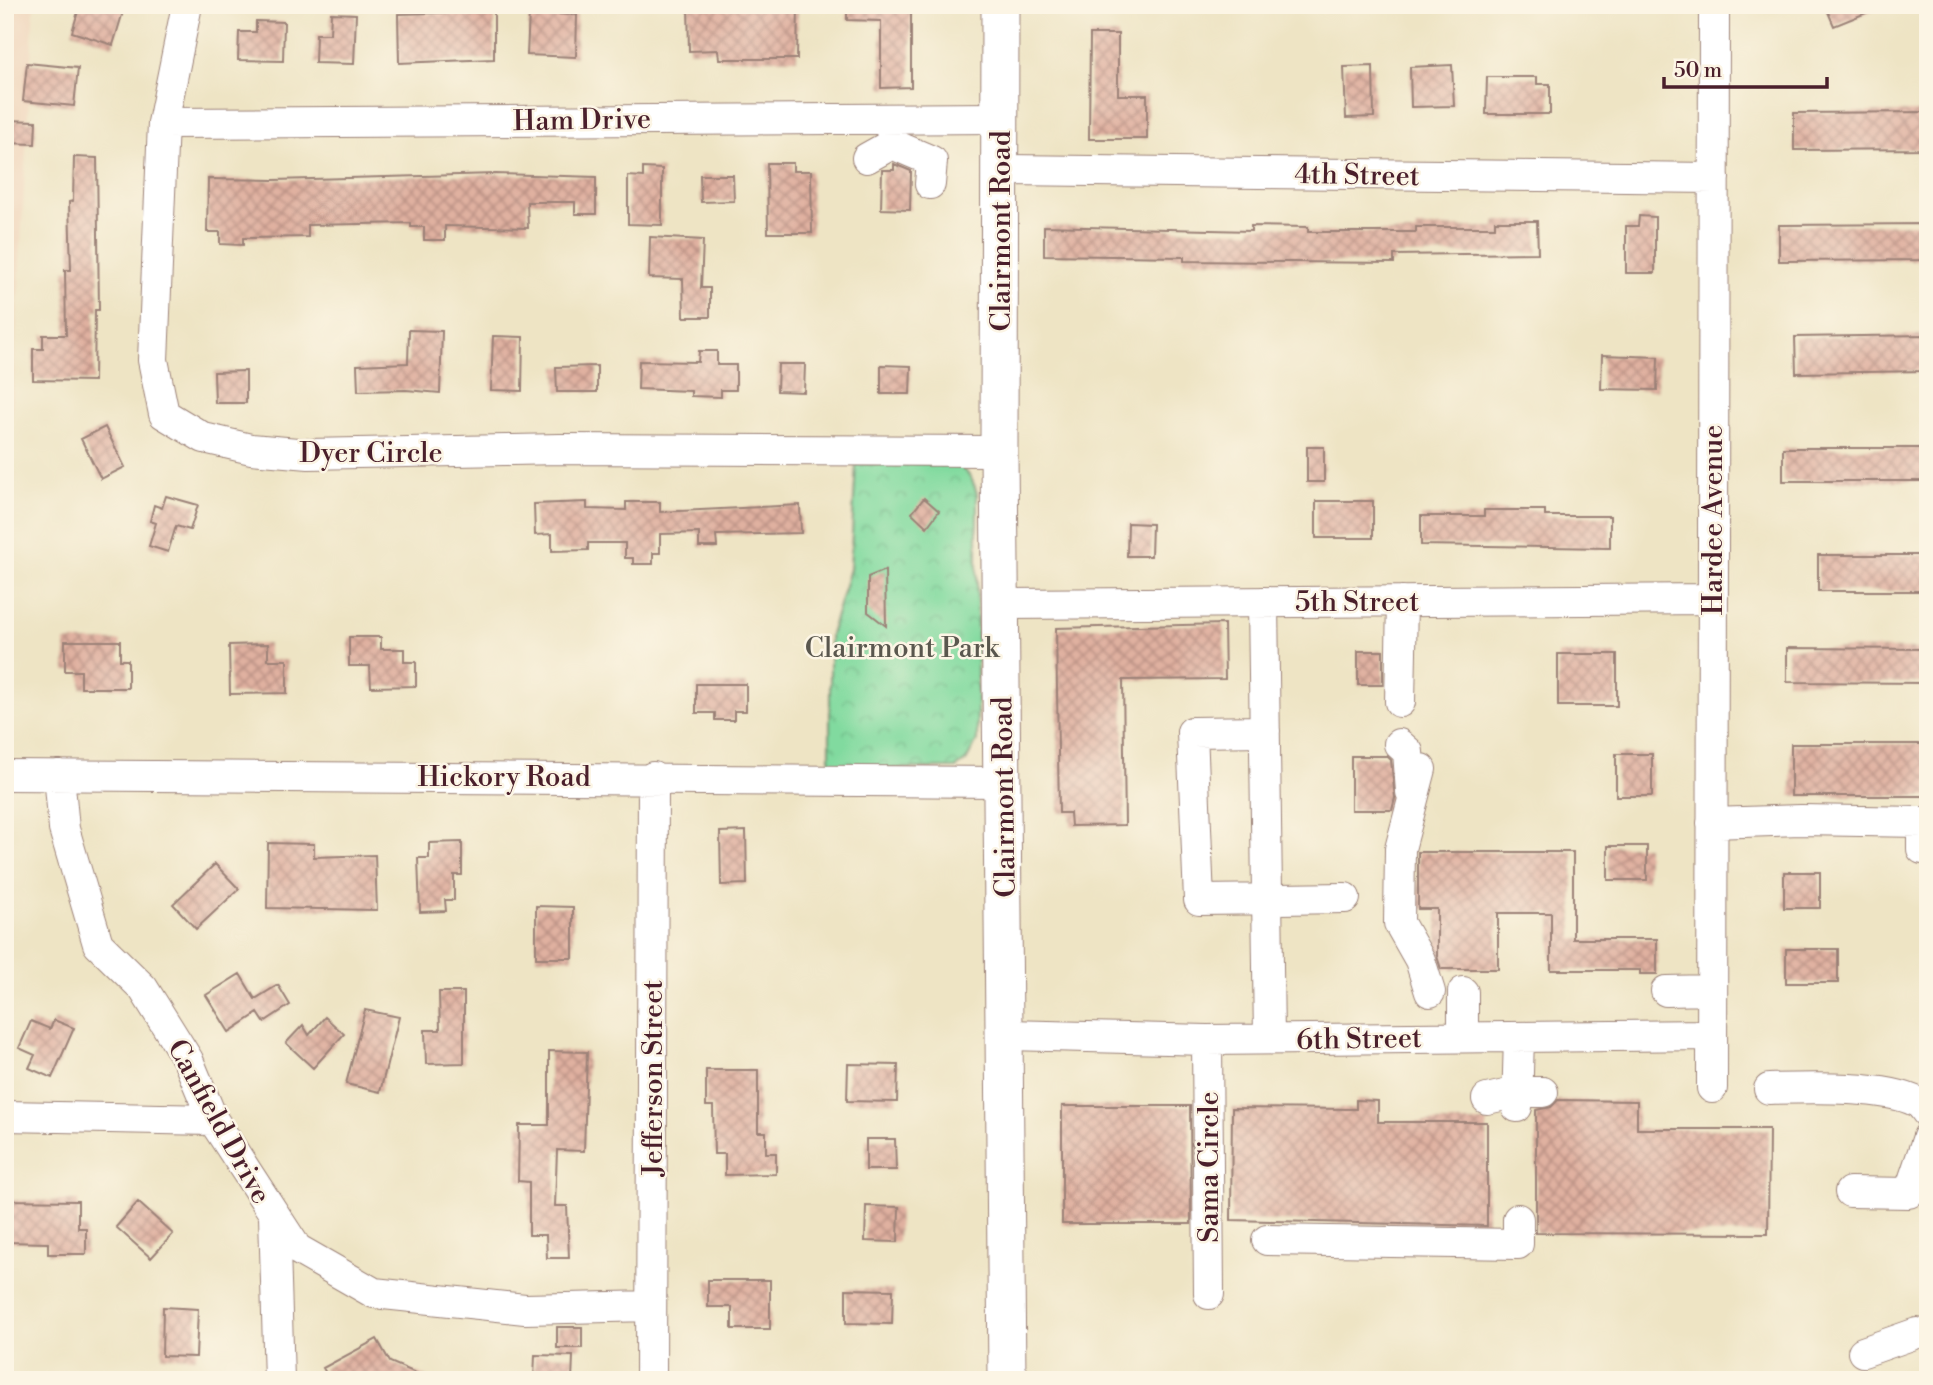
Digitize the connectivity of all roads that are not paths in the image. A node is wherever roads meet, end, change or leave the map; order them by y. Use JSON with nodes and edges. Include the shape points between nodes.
{"nodes":[{"id":1,"x":187,"y":5,"type":"edge"},
{"id":2,"x":1000,"y":5,"type":"edge"},
{"id":3,"x":1714,"y":5,"type":"edge"},
{"id":4,"x":1001,"y":118,"type":"junction"},
{"id":5,"x":163,"y":123,"type":"junction"},
{"id":6,"x":883,"y":140,"type":"junction"},
{"id":7,"x":1001,"y":170,"type":"junction"},
{"id":8,"x":1714,"y":178,"type":"junction"},
{"id":9,"x":930,"y":184,"type":"dead end"},
{"id":10,"x":999,"y":451,"type":"junction"},
{"id":11,"x":1712,"y":599,"type":"junction"},
{"id":12,"x":1263,"y":601,"type":"junction"},
{"id":13,"x":1402,"y":601,"type":"junction"},
{"id":14,"x":1001,"y":604,"type":"junction"},
{"id":15,"x":1400,"y":702,"type":"dead end"},
{"id":16,"x":1265,"y":731,"type":"junction"},
{"id":17,"x":1399,"y":744,"type":"dead end"},
{"id":18,"x":1421,"y":769,"type":"dead end"},
{"id":19,"x":5,"y":775,"type":"edge"},
{"id":20,"x":59,"y":775,"type":"junction"},
{"id":21,"x":653,"y":777,"type":"junction"},
{"id":22,"x":1002,"y":782,"type":"junction"},
{"id":23,"x":1412,"y":803,"type":"junction"},
{"id":24,"x":1712,"y":823,"type":"junction"},
{"id":25,"x":1922,"y":849,"type":"dead end"},
{"id":26,"x":1345,"y":898,"type":"dead end"},
{"id":27,"x":1267,"y":899,"type":"junction"},
{"id":28,"x":1711,"y":990,"type":"junction"},
{"id":29,"x":1666,"y":991,"type":"dead end"},
{"id":30,"x":1430,"y":992,"type":"dead end"},
{"id":31,"x":1463,"y":992,"type":"dead end"},
{"id":32,"x":1006,"y":1035,"type":"junction"},
{"id":33,"x":1711,"y":1035,"type":"junction"},
{"id":34,"x":1463,"y":1037,"type":"junction"},
{"id":35,"x":1519,"y":1037,"type":"junction"},
{"id":36,"x":1269,"y":1039,"type":"junction"},
{"id":37,"x":1207,"y":1040,"type":"junction"},
{"id":38,"x":1713,"y":1088,"type":"dead end"},
{"id":39,"x":1769,"y":1089,"type":"dead end"},
{"id":40,"x":1487,"y":1099,"type":"dead end"},
{"id":41,"x":1928,"y":1114,"type":"edge"},
{"id":42,"x":5,"y":1116,"type":"edge"},
{"id":43,"x":213,"y":1120,"type":"junction"},
{"id":44,"x":1928,"y":1138,"type":"edge"},
{"id":45,"x":1850,"y":1192,"type":"dead end"},
{"id":46,"x":274,"y":1216,"type":"junction"},
{"id":47,"x":1518,"y":1219,"type":"dead end"},
{"id":48,"x":1267,"y":1240,"type":"dead end"},
{"id":49,"x":1209,"y":1294,"type":"dead end"},
{"id":50,"x":651,"y":1306,"type":"junction"},
{"id":51,"x":1917,"y":1333,"type":"dead end"},
{"id":52,"x":1863,"y":1352,"type":"dead end"},
{"id":53,"x":279,"y":1380,"type":"edge"},
{"id":54,"x":651,"y":1380,"type":"edge"},
{"id":55,"x":1007,"y":1380,"type":"edge"}],
"edges":[{"from":1,"to":5,"type":"street","name":"Dyer Circle"},
{"from":2,"to":4,"type":"main road","name":"Clairmont Road"},
{"from":3,"to":8,"type":"street","name":"Hardee Avenue"},
{"from":4,"to":6,"type":"street","name":"Ham Drive"},
{"from":4,"to":7,"type":"main road","name":"Clairmont Road"},
{"from":5,"to":6,"type":"street","name":"Ham Drive"},
{"from":5,"to":10,"type":"street","name":"Dyer Circle","via":[[153,360],[164,414],[204,438],[251,449],[341,455],[561,449]]},
{"from":6,"to":9,"type":"street","via":[[932,161]]},
{"from":7,"to":8,"type":"street","name":"4th Street"},
{"from":7,"to":10,"type":"main road","name":"Clairmont Road"},
{"from":8,"to":11,"type":"street","name":"Hardee Avenue","via":[[1703,319]]},
{"from":10,"to":14,"type":"main road","name":"Clairmont Road"},
{"from":11,"to":13,"type":"street","name":"5th Street"},
{"from":11,"to":24,"type":"street","name":"Hardee Avenue"},
{"from":12,"to":13,"type":"street","name":"5th Street"},
{"from":12,"to":14,"type":"street","name":"5th Street"},
{"from":12,"to":16,"type":"street"},
{"from":13,"to":15,"type":"street"},
{"from":14,"to":22,"type":"main road","name":"Clairmont Road"},
{"from":16,"to":27,"type":"street"},
{"from":16,"to":27,"type":"street","via":[[1192,732],[1199,900]]},
{"from":17,"to":23,"type":"street","via":[[1408,752]]},
{"from":18,"to":23,"type":"street"},
{"from":19,"to":20,"type":"street","name":"Hickory Road"},
{"from":20,"to":21,"type":"street","name":"Hickory Road"},
{"from":20,"to":43,"type":"street","name":"Canfield Drive","via":[[64,829],[98,944],[143,988],[188,1060]]},
{"from":21,"to":22,"type":"street","name":"Hickory Road"},
{"from":21,"to":50,"type":"street","name":"Jefferson Street"},
{"from":22,"to":32,"type":"main road","name":"Clairmont Road"},
{"from":23,"to":30,"type":"street","via":[[1400,849],[1399,923],[1420,960]]},
{"from":24,"to":25,"type":"street","via":[[1922,822]]},
{"from":24,"to":28,"type":"street","name":"Hardee Avenue"},
{"from":26,"to":27,"type":"street"},
{"from":27,"to":36,"type":"street"},
{"from":28,"to":29,"type":"street"},
{"from":28,"to":33,"type":"street","name":"Hardee Avenue"},
{"from":31,"to":34,"type":"street"},
{"from":32,"to":37,"type":"street","name":"6th Street"},
{"from":32,"to":55,"type":"main road","name":"Clairmont Road"},
{"from":33,"to":35,"type":"street","name":"6th Street"},
{"from":33,"to":38,"type":"street","name":"Hardee Avenue"},
{"from":34,"to":35,"type":"street","name":"6th Street"},
{"from":34,"to":36,"type":"street","name":"6th Street"},
{"from":35,"to":40,"type":"street","via":[[1526,1097]]},
{"from":36,"to":37,"type":"street","name":"6th Street"},
{"from":37,"to":49,"type":"street","name":"Sama Circle"},
{"from":39,"to":41,"type":"street","via":[[1838,1088],[1896,1096],[1918,1102]]},
{"from":42,"to":43,"type":"street"},
{"from":43,"to":46,"type":"street","name":"Canfield Drive"},
{"from":44,"to":45,"type":"street","via":[[1909,1193]]},
{"from":46,"to":50,"type":"street","name":"Canfield Drive","via":[[297,1249],[374,1293],[525,1309]]},
{"from":46,"to":53,"type":"street"},
{"from":47,"to":48,"type":"street","via":[[1518,1244]]},
{"from":50,"to":54,"type":"street","name":"Jefferson Street"},
{"from":51,"to":52,"type":"street"}]}
